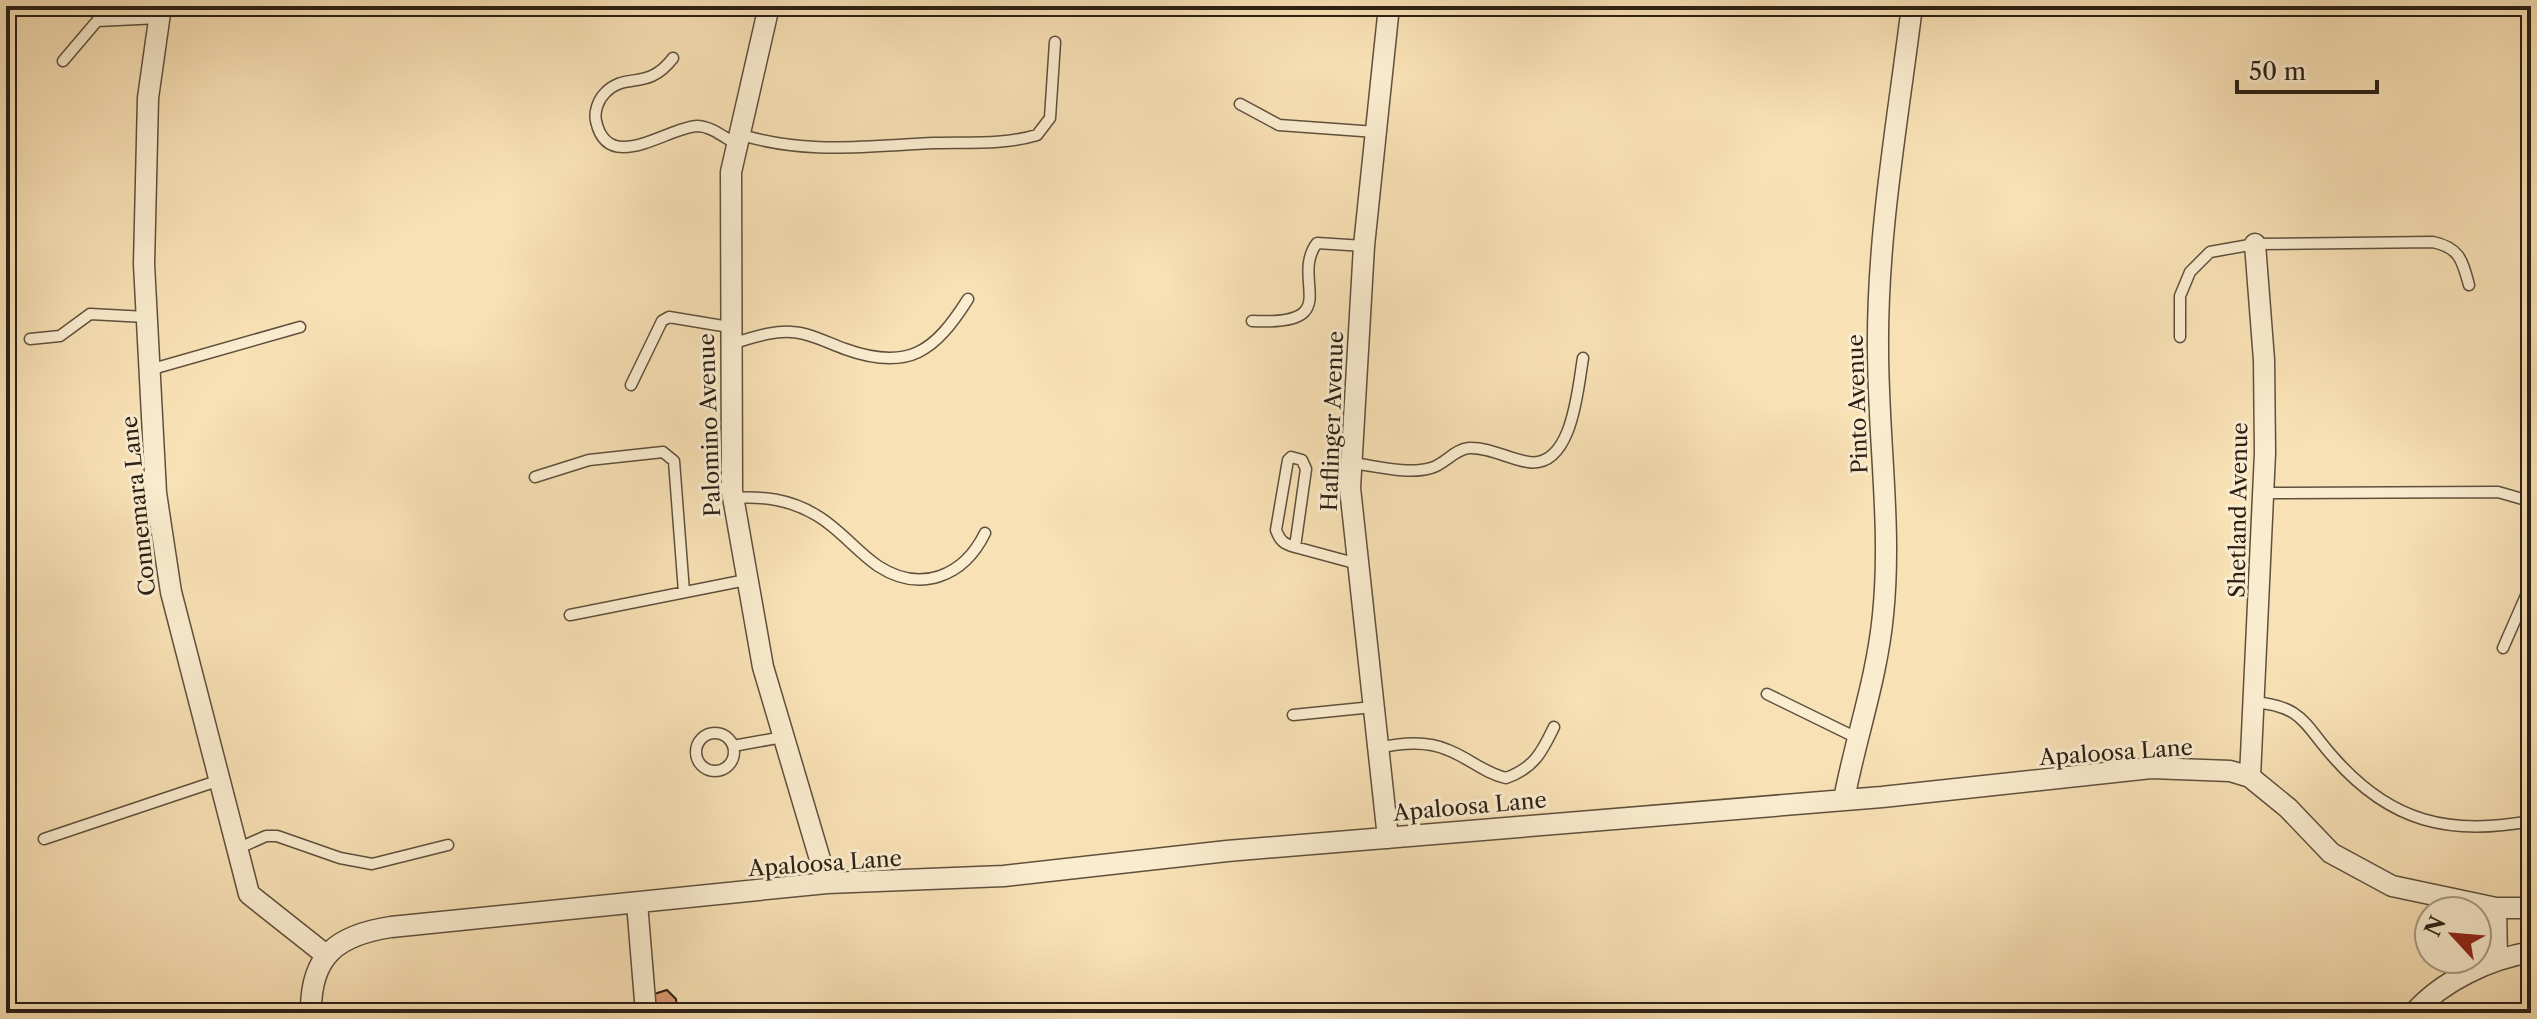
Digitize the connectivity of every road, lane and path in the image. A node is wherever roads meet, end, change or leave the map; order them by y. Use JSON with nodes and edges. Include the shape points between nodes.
{"nodes":[{"id":1,"x":769,"y":6,"type":"edge"},
{"id":2,"x":1389,"y":6,"type":"edge"},
{"id":3,"x":1912,"y":6,"type":"edge"},
{"id":4,"x":160,"y":12,"type":"edge"},
{"id":5,"x":1055,"y":42,"type":"dead end"},
{"id":6,"x":673,"y":58,"type":"dead end"},
{"id":7,"x":63,"y":61,"type":"dead end"},
{"id":8,"x":1240,"y":104,"type":"dead end"},
{"id":9,"x":1376,"y":132,"type":"junction"},
{"id":10,"x":737,"y":139,"type":"junction"},
{"id":11,"x":2255,"y":244,"type":"junction"},
{"id":12,"x":1364,"y":246,"type":"junction"},
{"id":13,"x":2469,"y":285,"type":"dead end"},
{"id":14,"x":968,"y":299,"type":"dead end"},
{"id":15,"x":146,"y":317,"type":"junction"},
{"id":16,"x":1252,"y":321,"type":"dead end"},
{"id":17,"x":300,"y":327,"type":"dead end"},
{"id":18,"x":729,"y":335,"type":"junction"},
{"id":19,"x":2180,"y":337,"type":"dead end"},
{"id":20,"x":30,"y":339,"type":"dead end"},
{"id":21,"x":1583,"y":358,"type":"dead end"},
{"id":22,"x":149,"y":370,"type":"junction"},
{"id":23,"x":631,"y":385,"type":"dead end"},
{"id":24,"x":1352,"y":463,"type":"junction"},
{"id":25,"x":535,"y":477,"type":"dead end"},
{"id":26,"x":2264,"y":493,"type":"junction"},
{"id":27,"x":733,"y":498,"type":"junction"},
{"id":28,"x":2531,"y":506,"type":"edge"},
{"id":29,"x":985,"y":533,"type":"dead end"},
{"id":30,"x":1295,"y":547,"type":"junction"},
{"id":31,"x":1358,"y":564,"type":"junction"},
{"id":32,"x":746,"y":580,"type":"junction"},
{"id":33,"x":2531,"y":584,"type":"edge"},
{"id":34,"x":684,"y":592,"type":"junction"},
{"id":35,"x":570,"y":615,"type":"dead end"},
{"id":36,"x":2503,"y":648,"type":"dead end"},
{"id":37,"x":1767,"y":694,"type":"dead end"},
{"id":38,"x":2253,"y":702,"type":"junction"},
{"id":39,"x":1373,"y":707,"type":"junction"},
{"id":40,"x":1293,"y":715,"type":"dead end"},
{"id":41,"x":1554,"y":727,"type":"dead end"},
{"id":42,"x":783,"y":737,"type":"junction"},
{"id":43,"x":1857,"y":738,"type":"junction"},
{"id":44,"x":733,"y":746,"type":"dead end"},
{"id":45,"x":1378,"y":748,"type":"junction"},
{"id":46,"x":2250,"y":777,"type":"junction"},
{"id":47,"x":217,"y":781,"type":"junction"},
{"id":48,"x":1844,"y":799,"type":"junction"},
{"id":49,"x":2531,"y":821,"type":"edge"},
{"id":50,"x":1388,"y":838,"type":"junction"},
{"id":51,"x":44,"y":839,"type":"dead end"},
{"id":52,"x":448,"y":845,"type":"dead end"},
{"id":53,"x":236,"y":850,"type":"junction"},
{"id":54,"x":827,"y":883,"type":"junction"},
{"id":55,"x":637,"y":903,"type":"junction"},
{"id":56,"x":2496,"y":908,"type":"junction"},
{"id":57,"x":2531,"y":908,"type":"edge"},
{"id":58,"x":2531,"y":952,"type":"edge"},
{"id":59,"x":326,"y":955,"type":"junction"},
{"id":60,"x":2497,"y":960,"type":"junction"},
{"id":61,"x":311,"y":1013,"type":"edge"},
{"id":62,"x":646,"y":1013,"type":"edge"},
{"id":63,"x":2414,"y":1013,"type":"edge"}],
"edges":[{"from":1,"to":10,"type":"street","name":"Palomino Avenue"},
{"from":2,"to":9,"type":"street","name":"Haflinger Avenue"},
{"from":3,"to":43,"type":"street","name":"Pinto Avenue","via":[[1888,179],[1878,312],[1883,613]]},
{"from":4,"to":7,"type":"lane","via":[[97,21]]},
{"from":4,"to":15,"type":"street","name":"Connemara Lane","via":[[144,180]]},
{"from":5,"to":10,"type":"lane","via":[[1050,118],[1044,129],[1027,138],[837,149]]},
{"from":6,"to":10,"type":"lane","via":[[655,77],[614,85],[605,93],[596,112],[601,132],[610,142],[636,148],[701,126]]},
{"from":8,"to":9,"type":"lane","via":[[1279,125]]},
{"from":9,"to":12,"type":"street","name":"Haflinger Avenue"},
{"from":10,"to":18,"type":"street","name":"Palomino Avenue","via":[[731,172]]},
{"from":11,"to":13,"type":"lane","via":[[2433,242],[2460,254]]},
{"from":11,"to":19,"type":"lane","via":[[2210,252],[2190,272],[2180,296]]},
{"from":11,"to":26,"type":"street","name":"Shetland Avenue","via":[[2264,360]]},
{"from":12,"to":16,"type":"lane","via":[[1317,243],[1303,313],[1291,320]]},
{"from":12,"to":24,"type":"street","name":"Haflinger Avenue"},
{"from":14,"to":18,"type":"lane","via":[[935,344],[910,357],[850,351],[790,332]]},
{"from":15,"to":20,"type":"lane","via":[[90,314],[60,336]]},
{"from":15,"to":22,"type":"street","name":"Connemara Lane"},
{"from":17,"to":22,"type":"lane"},
{"from":18,"to":23,"type":"lane","via":[[669,317],[662,321]]},
{"from":18,"to":27,"type":"street","name":"Palomino Avenue"},
{"from":21,"to":24,"type":"lane","via":[[1572,425],[1544,460],[1532,463],[1473,448],[1428,469]]},
{"from":22,"to":47,"type":"street","name":"Connemara Lane","via":[[156,493],[171,592]]},
{"from":24,"to":31,"type":"street","name":"Haflinger Avenue"},
{"from":25,"to":34,"type":"lane","via":[[589,460],[670,454]]},
{"from":26,"to":28,"type":"lane","via":[[2498,492]]},
{"from":26,"to":38,"type":"street","name":"Shetland Avenue"},
{"from":27,"to":29,"type":"lane","via":[[776,498],[816,514],[878,566],[904,576],[954,572],[976,552]]},
{"from":27,"to":32,"type":"street","name":"Palomino Avenue"},
{"from":30,"to":30,"type":"lane","via":[[1285,545],[1276,530],[1291,457],[1302,460],[1306,469]]},
{"from":30,"to":31,"type":"lane"},
{"from":31,"to":39,"type":"street","name":"Haflinger Avenue"},
{"from":32,"to":34,"type":"lane"},
{"from":32,"to":42,"type":"street","name":"Palomino Avenue"},
{"from":33,"to":36,"type":"lane"},
{"from":34,"to":35,"type":"lane"},
{"from":37,"to":43,"type":"lane"},
{"from":38,"to":46,"type":"street","name":"Shetland Avenue"},
{"from":38,"to":49,"type":"lane","via":[[2279,704],[2300,715],[2337,761],[2411,818],[2476,826]]},
{"from":39,"to":40,"type":"lane"},
{"from":39,"to":45,"type":"street","name":"Haflinger Avenue"},
{"from":41,"to":45,"type":"lane","via":[[1539,757],[1506,778],[1439,747],[1400,743]]},
{"from":42,"to":44,"type":"lane"},
{"from":42,"to":54,"type":"street","name":"Palomino Avenue"},
{"from":43,"to":48,"type":"street","name":"Pinto Avenue"},
{"from":45,"to":50,"type":"street","name":"Haflinger Avenue"},
{"from":46,"to":48,"type":"street","name":"Apaloosa Lane","via":[[2230,771],[2151,768]]},
{"from":46,"to":56,"type":"street","name":"Apaloosa Lane","via":[[2331,853],[2361,872],[2392,886]]},
{"from":47,"to":51,"type":"lane"},
{"from":47,"to":53,"type":"street","name":"Connemara Lane"},
{"from":48,"to":50,"type":"street","name":"Apaloosa Lane"},
{"from":50,"to":54,"type":"street","name":"Apaloosa Lane","via":[[1004,876]]},
{"from":52,"to":53,"type":"lane","via":[[372,864],[277,836]]},
{"from":53,"to":59,"type":"street","name":"Connemara Lane","via":[[252,897]]},
{"from":54,"to":55,"type":"street","name":"Apaloosa Lane"},
{"from":55,"to":59,"type":"street","name":"Apaloosa Lane","via":[[359,931]]},
{"from":55,"to":62,"type":"street"},
{"from":56,"to":57,"type":"street","name":"Apaloosa Lane"},
{"from":56,"to":60,"type":"street"},
{"from":58,"to":60,"type":"street"},
{"from":59,"to":61,"type":"street","via":[[312,986]]},
{"from":60,"to":63,"type":"street","via":[[2436,993]]}]}
